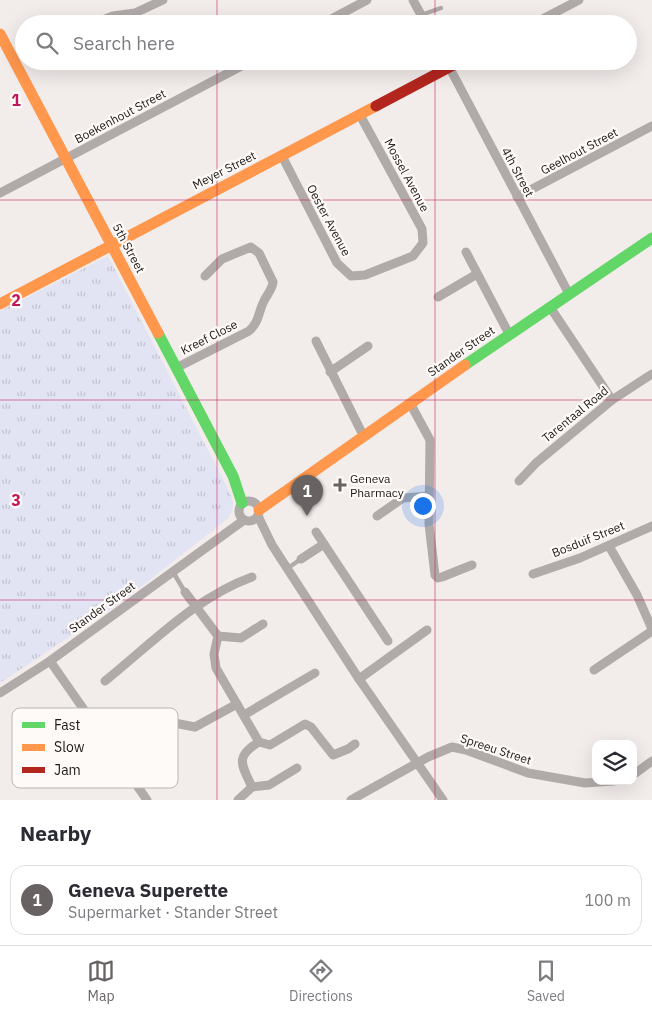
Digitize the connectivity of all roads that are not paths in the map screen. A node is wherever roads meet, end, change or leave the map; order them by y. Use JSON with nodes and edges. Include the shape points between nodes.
{"nodes":[{"id":1,"x":163,"y":0,"type":"edge"},
{"id":2,"x":367,"y":0,"type":"edge"},
{"id":3,"x":413,"y":0,"type":"edge"},
{"id":4,"x":579,"y":0,"type":"edge"},
{"id":5,"x":441,"y":8,"type":"dead end"},
{"id":6,"x":120,"y":15,"type":"edge"},
{"id":7,"x":339,"y":15,"type":"edge"},
{"id":8,"x":421,"y":15,"type":"joint"},
{"id":9,"x":550,"y":15,"type":"edge"},
{"id":10,"x":0,"y":34,"type":"edge"},
{"id":11,"x":15,"y":55,"type":"edge"},
{"id":12,"x":24,"y":70,"type":"edge"},
{"id":13,"x":234,"y":70,"type":"edge"},
{"id":14,"x":437,"y":70,"type":"edge"},
{"id":15,"x":450,"y":70,"type":"edge"},
{"id":16,"x":360,"y":115,"type":"junction"},
{"id":17,"x":652,"y":126,"type":"edge"},
{"id":18,"x":282,"y":156,"type":"junction"},
{"id":19,"x":66,"y":159,"type":"junction"},
{"id":20,"x":0,"y":193,"type":"edge"},
{"id":21,"x":517,"y":197,"type":"junction"},
{"id":22,"x":652,"y":238,"type":"edge"},
{"id":23,"x":111,"y":245,"type":"junction"},
{"id":24,"x":422,"y":248,"type":"joint"},
{"id":25,"x":466,"y":252,"type":"dead end"},
{"id":26,"x":477,"y":274,"type":"junction"},
{"id":27,"x":206,"y":276,"type":"dead end"},
{"id":28,"x":569,"y":294,"type":"junction"},
{"id":29,"x":438,"y":297,"type":"dead end"},
{"id":30,"x":0,"y":304,"type":"edge"},
{"id":31,"x":550,"y":307,"type":"junction"},
{"id":32,"x":510,"y":334,"type":"junction"},
{"id":33,"x":316,"y":341,"type":"dead end"},
{"id":34,"x":368,"y":346,"type":"dead end"},
{"id":35,"x":176,"y":368,"type":"junction"},
{"id":36,"x":330,"y":372,"type":"junction"},
{"id":37,"x":652,"y":374,"type":"edge"},
{"id":38,"x":612,"y":400,"type":"junction"},
{"id":39,"x":410,"y":403,"type":"junction"},
{"id":40,"x":363,"y":435,"type":"junction"},
{"id":41,"x":520,"y":481,"type":"dead end"},
{"id":42,"x":429,"y":496,"type":"junction"},
{"id":43,"x":250,"y":511,"type":"junction"},
{"id":44,"x":377,"y":516,"type":"dead end"},
{"id":45,"x":652,"y":526,"type":"edge"},
{"id":46,"x":316,"y":532,"type":"dead end"},
{"id":47,"x":324,"y":544,"type":"junction"},
{"id":48,"x":609,"y":546,"type":"junction"},
{"id":49,"x":301,"y":559,"type":"joint"},
{"id":50,"x":472,"y":565,"type":"dead end"},
{"id":51,"x":287,"y":568,"type":"junction"},
{"id":52,"x":173,"y":572,"type":"junction"},
{"id":53,"x":533,"y":574,"type":"dead end"},
{"id":54,"x":252,"y":577,"type":"dead end"},
{"id":55,"x":185,"y":592,"type":"joint"},
{"id":56,"x":197,"y":606,"type":"junction"},
{"id":57,"x":263,"y":624,"type":"dead end"},
{"id":58,"x":427,"y":630,"type":"dead end"},
{"id":59,"x":652,"y":630,"type":"edge"},
{"id":60,"x":218,"y":636,"type":"junction"},
{"id":61,"x":388,"y":641,"type":"joint"},
{"id":62,"x":396,"y":652,"type":"junction"},
{"id":63,"x":50,"y":661,"type":"junction"},
{"id":64,"x":594,"y":670,"type":"dead end"},
{"id":65,"x":315,"y":673,"type":"dead end"},
{"id":66,"x":359,"y":679,"type":"junction"},
{"id":67,"x":105,"y":681,"type":"dead end"},
{"id":68,"x":0,"y":694,"type":"edge"},
{"id":69,"x":237,"y":704,"type":"junction"},
{"id":70,"x":81,"y":708,"type":"edge"},
{"id":71,"x":244,"y":715,"type":"junction"},
{"id":72,"x":178,"y":725,"type":"edge"},
{"id":73,"x":259,"y":742,"type":"junction"},
{"id":74,"x":355,"y":744,"type":"dead end"},
{"id":75,"x":652,"y":761,"type":"edge"},
{"id":76,"x":417,"y":764,"type":"junction"},
{"id":77,"x":297,"y":768,"type":"dead end"},
{"id":78,"x":637,"y":772,"type":"edge"},
{"id":79,"x":592,"y":783,"type":"edge"},
{"id":80,"x":252,"y":787,"type":"junction"},
{"id":81,"x":238,"y":800,"type":"edge"},
{"id":82,"x":351,"y":800,"type":"edge"},
{"id":83,"x":443,"y":800,"type":"edge"}],
"edges":[{"from":1,"to":6,"type":"street","via":[[135,13]]},
{"from":2,"to":7,"type":"street"},
{"from":3,"to":8,"type":"street"},
{"from":4,"to":9,"type":"street"},
{"from":5,"to":8,"type":"lane"},
{"from":10,"to":11,"type":"street","name":"5th Street"},
{"from":12,"to":19,"type":"street","name":"5th Street"},
{"from":13,"to":19,"type":"street","name":"Boekenhout Street"},
{"from":14,"to":16,"type":"street","name":"Meyer Street"},
{"from":15,"to":21,"type":"street","name":"4th Street"},
{"from":16,"to":18,"type":"street","name":"Meyer Street"},
{"from":16,"to":24,"type":"street","name":"Mossel Avenue","via":[[422,228]]},
{"from":17,"to":21,"type":"street","name":"Geelhout Street"},
{"from":18,"to":23,"type":"street","name":"Meyer Street"},
{"from":18,"to":24,"type":"street","name":"Oester Avenue","via":[[345,273],[365,275],[413,256]]},
{"from":19,"to":20,"type":"street","name":"Boekenhout Street"},
{"from":19,"to":23,"type":"street","name":"5th Street"},
{"from":21,"to":28,"type":"street","name":"4th Street"},
{"from":22,"to":28,"type":"street","name":"Stander Street"},
{"from":23,"to":30,"type":"street","name":"Meyer Street"},
{"from":23,"to":35,"type":"street","name":"5th Street"},
{"from":25,"to":26,"type":"street"},
{"from":26,"to":29,"type":"street"},
{"from":26,"to":32,"type":"street"},
{"from":27,"to":35,"type":"street","name":"Kreef Close","via":[[222,259],[251,248],[259,253],[274,282],[256,325]]},
{"from":28,"to":31,"type":"street","name":"Stander Street"},
{"from":31,"to":32,"type":"street","name":"Stander Street"},
{"from":31,"to":38,"type":"street"},
{"from":32,"to":39,"type":"street","name":"Stander Street"},
{"from":33,"to":36,"type":"street"},
{"from":34,"to":36,"type":"street"},
{"from":35,"to":43,"type":"street","name":"5th Street"},
{"from":36,"to":40,"type":"street"},
{"from":37,"to":38,"type":"street","name":"Tarentaal Road"},
{"from":38,"to":41,"type":"street","name":"Tarentaal Road","via":[[536,463]]},
{"from":39,"to":40,"type":"street","name":"Stander Street"},
{"from":39,"to":42,"type":"street","via":[[430,440]]},
{"from":40,"to":43,"type":"street","name":"Stander Street"},
{"from":42,"to":44,"type":"street","via":[[403,498]]},
{"from":42,"to":50,"type":"street","via":[[435,575],[439,578]]},
{"from":43,"to":51,"type":"street"},
{"from":43,"to":52,"type":"street","name":"Stander Street"},
{"from":45,"to":48,"type":"street","name":"Bosduif Street"},
{"from":46,"to":47,"type":"street"},
{"from":47,"to":49,"type":"street"},
{"from":47,"to":61,"type":"street"},
{"from":48,"to":53,"type":"street","name":"Bosduif Street"},
{"from":48,"to":59,"type":"street","via":[[637,595]]},
{"from":49,"to":51,"type":"lane"},
{"from":51,"to":66,"type":"street"},
{"from":52,"to":55,"type":"lane"},
{"from":52,"to":63,"type":"street","name":"Stander Street"},
{"from":54,"to":56,"type":"street","via":[[220,591]]},
{"from":55,"to":56,"type":"street"},
{"from":56,"to":60,"type":"street"},
{"from":56,"to":67,"type":"street"},
{"from":57,"to":60,"type":"street","via":[[241,638]]},
{"from":58,"to":62,"type":"street"},
{"from":59,"to":64,"type":"street"},
{"from":60,"to":69,"type":"street","via":[[215,665]]},
{"from":61,"to":62,"type":"lane"},
{"from":62,"to":66,"type":"street"},
{"from":63,"to":68,"type":"street","name":"Stander Street"},
{"from":63,"to":70,"type":"street"},
{"from":65,"to":71,"type":"street"},
{"from":66,"to":76,"type":"street"},
{"from":69,"to":71,"type":"street"},
{"from":69,"to":72,"type":"street","via":[[198,726]]},
{"from":71,"to":73,"type":"street"},
{"from":73,"to":74,"type":"street","via":[[270,745],[305,724],[311,727],[332,755]]},
{"from":73,"to":80,"type":"street","via":[[246,752],[241,762]]},
{"from":75,"to":78,"type":"street"},
{"from":76,"to":79,"type":"street","name":"Spreeu Street","via":[[445,749],[456,747],[528,773]]},
{"from":76,"to":82,"type":"street","name":"Spreeu Street"},
{"from":76,"to":83,"type":"street"},
{"from":77,"to":80,"type":"street","via":[[269,785]]},
{"from":80,"to":81,"type":"street"}]}
